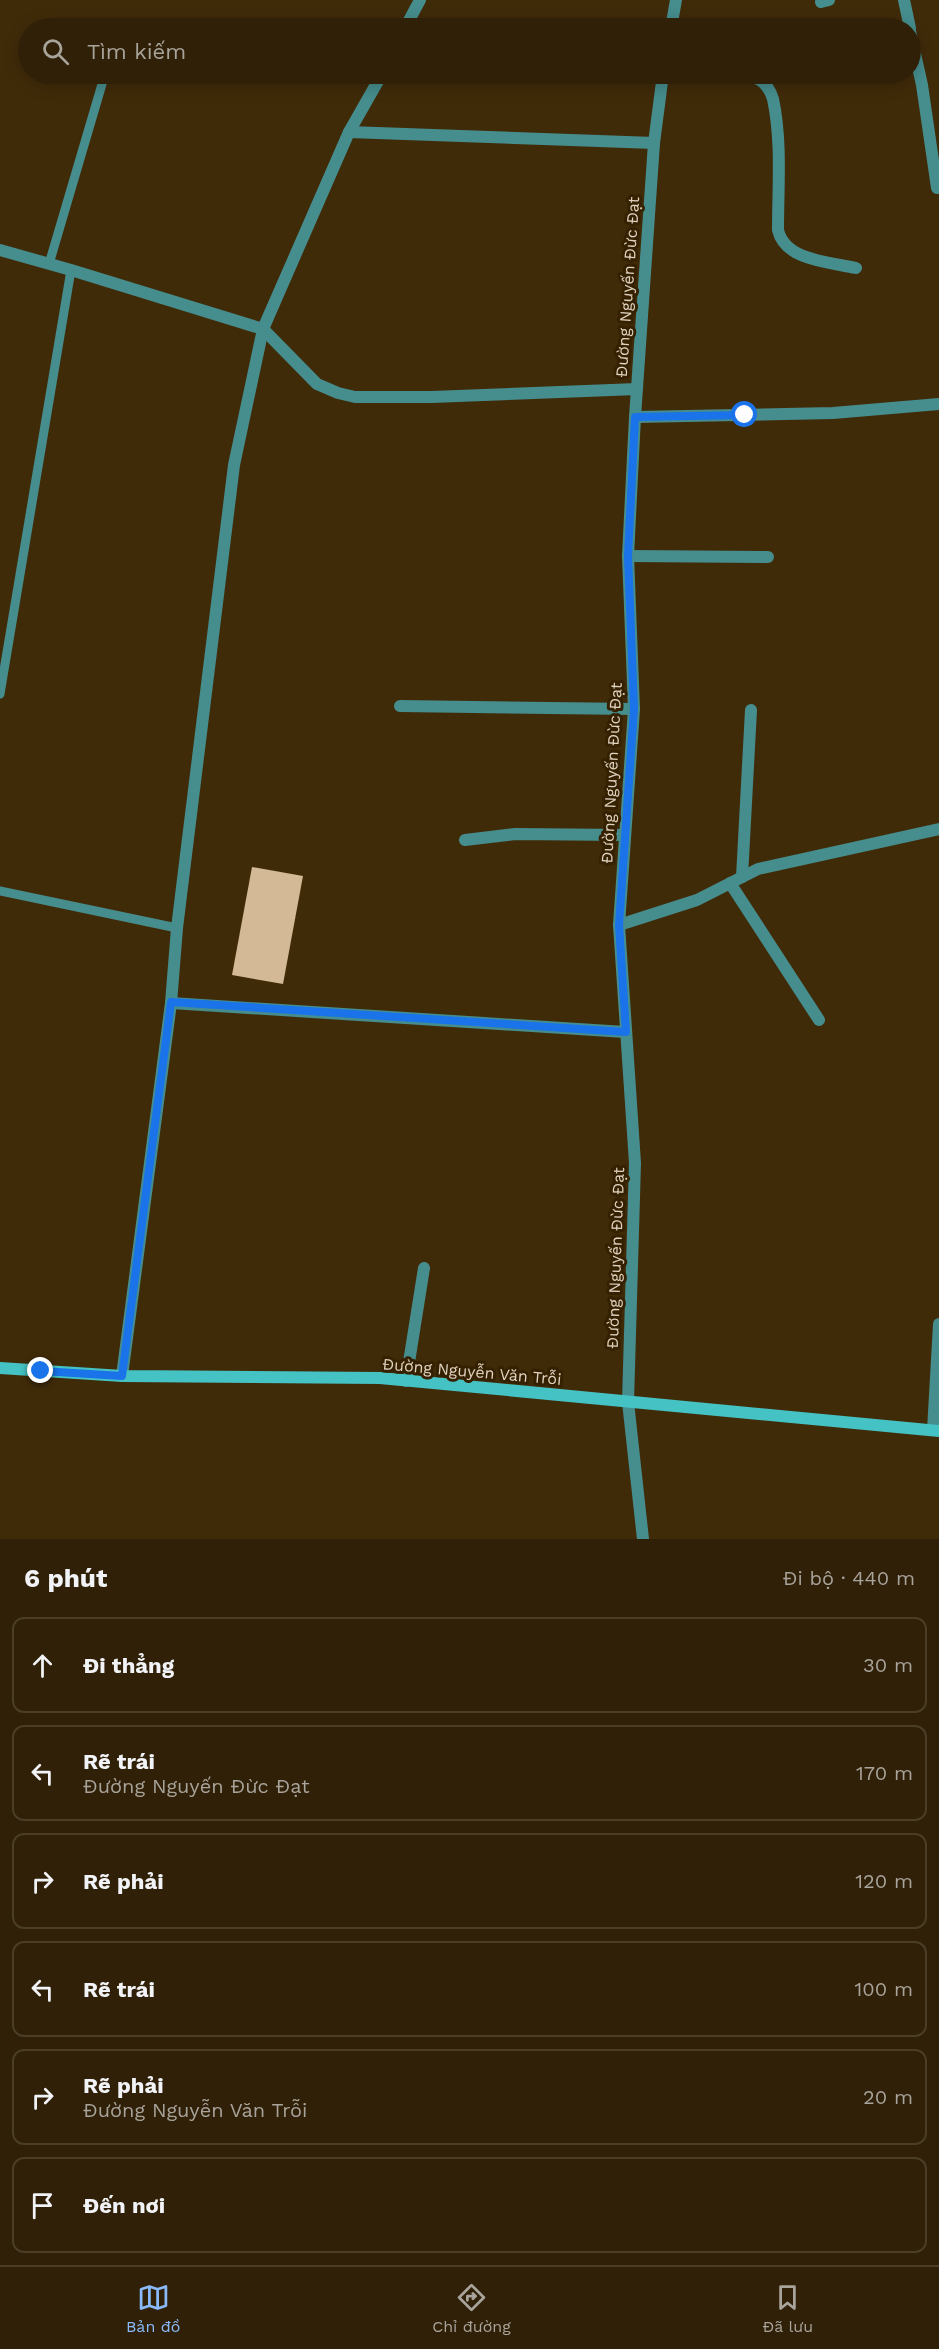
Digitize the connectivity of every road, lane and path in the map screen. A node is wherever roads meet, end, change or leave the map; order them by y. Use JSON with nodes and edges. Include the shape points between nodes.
{"nodes":[{"id":1,"x":420,"y":0,"type":"edge"},
{"id":2,"x":676,"y":0,"type":"edge"},
{"id":3,"x":904,"y":0,"type":"edge"},
{"id":4,"x":410,"y":18,"type":"edge"},
{"id":5,"x":673,"y":18,"type":"edge"},
{"id":6,"x":908,"y":18,"type":"edge"},
{"id":7,"x":921,"y":80,"type":"edge"},
{"id":8,"x":102,"y":84,"type":"edge"},
{"id":9,"x":376,"y":84,"type":"edge"},
{"id":10,"x":662,"y":84,"type":"edge"},
{"id":11,"x":766,"y":84,"type":"edge"},
{"id":12,"x":349,"y":132,"type":"junction"},
{"id":13,"x":654,"y":143,"type":"junction"},
{"id":14,"x":937,"y":188,"type":"dead end"},
{"id":15,"x":0,"y":250,"type":"edge"},
{"id":16,"x":49,"y":264,"type":"junction"},
{"id":17,"x":856,"y":268,"type":"dead end"},
{"id":18,"x":71,"y":270,"type":"junction"},
{"id":19,"x":264,"y":329,"type":"junction"},
{"id":20,"x":637,"y":389,"type":"junction"},
{"id":21,"x":939,"y":404,"type":"edge"},
{"id":22,"x":635,"y":417,"type":"junction"},
{"id":23,"x":628,"y":556,"type":"junction"},
{"id":24,"x":768,"y":557,"type":"dead end"},
{"id":25,"x":0,"y":694,"type":"edge"},
{"id":26,"x":400,"y":706,"type":"dead end"},
{"id":27,"x":634,"y":709,"type":"junction"},
{"id":28,"x":751,"y":710,"type":"dead end"},
{"id":29,"x":939,"y":829,"type":"edge"},
{"id":30,"x":625,"y":835,"type":"junction"},
{"id":31,"x":465,"y":840,"type":"dead end"},
{"id":32,"x":742,"y":877,"type":"junction"},
{"id":33,"x":730,"y":883,"type":"junction"},
{"id":34,"x":0,"y":891,"type":"edge"},
{"id":35,"x":619,"y":925,"type":"junction"},
{"id":36,"x":177,"y":928,"type":"junction"},
{"id":37,"x":171,"y":1002,"type":"junction"},
{"id":38,"x":819,"y":1020,"type":"dead end"},
{"id":39,"x":626,"y":1032,"type":"junction"},
{"id":40,"x":424,"y":1268,"type":"dead end"},
{"id":41,"x":939,"y":1324,"type":"edge"},
{"id":42,"x":0,"y":1368,"type":"edge"},
{"id":43,"x":122,"y":1376,"type":"junction"},
{"id":44,"x":406,"y":1381,"type":"junction"},
{"id":45,"x":627,"y":1402,"type":"junction"},
{"id":46,"x":936,"y":1430,"type":"edge"},
{"id":47,"x":642,"y":1539,"type":"edge"}],
"edges":[{"from":1,"to":4,"type":"street"},
{"from":2,"to":5,"type":"street"},
{"from":3,"to":6,"type":"street"},
{"from":7,"to":14,"type":"street"},
{"from":8,"to":16,"type":"lane"},
{"from":9,"to":12,"type":"street"},
{"from":10,"to":13,"type":"street","name":"Đường Nguyến Đừc Đạt"},
{"from":11,"to":17,"type":"street","via":[[773,98],[778,149],[780,237],[799,254]]},
{"from":12,"to":13,"type":"street"},
{"from":12,"to":19,"type":"street"},
{"from":13,"to":20,"type":"street","name":"Đường Nguyến Đừc Đạt"},
{"from":15,"to":16,"type":"street"},
{"from":16,"to":18,"type":"street"},
{"from":18,"to":19,"type":"street"},
{"from":18,"to":25,"type":"lane"},
{"from":19,"to":20,"type":"street","via":[[317,384],[355,397]]},
{"from":19,"to":36,"type":"street","via":[[234,465]]},
{"from":20,"to":22,"type":"street","name":"Đường Nguyến Đừc Đạt"},
{"from":21,"to":22,"type":"street","via":[[833,413]]},
{"from":22,"to":23,"type":"street","name":"Đường Nguyến Đừc Đạt"},
{"from":23,"to":24,"type":"street"},
{"from":23,"to":27,"type":"street","name":"Đường Nguyến Đừc Đạt"},
{"from":26,"to":27,"type":"street"},
{"from":27,"to":30,"type":"street","name":"Đường Nguyến Đừc Đạt"},
{"from":28,"to":32,"type":"street"},
{"from":29,"to":32,"type":"street","via":[[758,869]]},
{"from":30,"to":31,"type":"street","via":[[515,834]]},
{"from":30,"to":35,"type":"street","name":"Đường Nguyến Đừc Đạt"},
{"from":32,"to":33,"type":"street"},
{"from":33,"to":35,"type":"street","via":[[697,900]]},
{"from":33,"to":38,"type":"street"},
{"from":34,"to":36,"type":"lane"},
{"from":35,"to":39,"type":"street","name":"Đường Nguyến Đừc Đạt"},
{"from":36,"to":37,"type":"street"},
{"from":37,"to":39,"type":"street"},
{"from":37,"to":43,"type":"street"},
{"from":39,"to":45,"type":"street","name":"Đường Nguyến Đừc Đạt","via":[[635,1163]]},
{"from":40,"to":44,"type":"street"},
{"from":41,"to":46,"type":"street"},
{"from":42,"to":43,"type":"street","name":"Đường Nguyễn Văn Trỗi"},
{"from":43,"to":44,"type":"street","name":"Đường Nguyễn Văn Trỗi"},
{"from":44,"to":45,"type":"street","name":"Đường Nguyễn Văn Trỗi"},
{"from":45,"to":46,"type":"street","name":"Đường Nguyễn Văn Trỗi"},
{"from":45,"to":47,"type":"street","name":"Đường Nguyến Đừc Đạt"}]}
